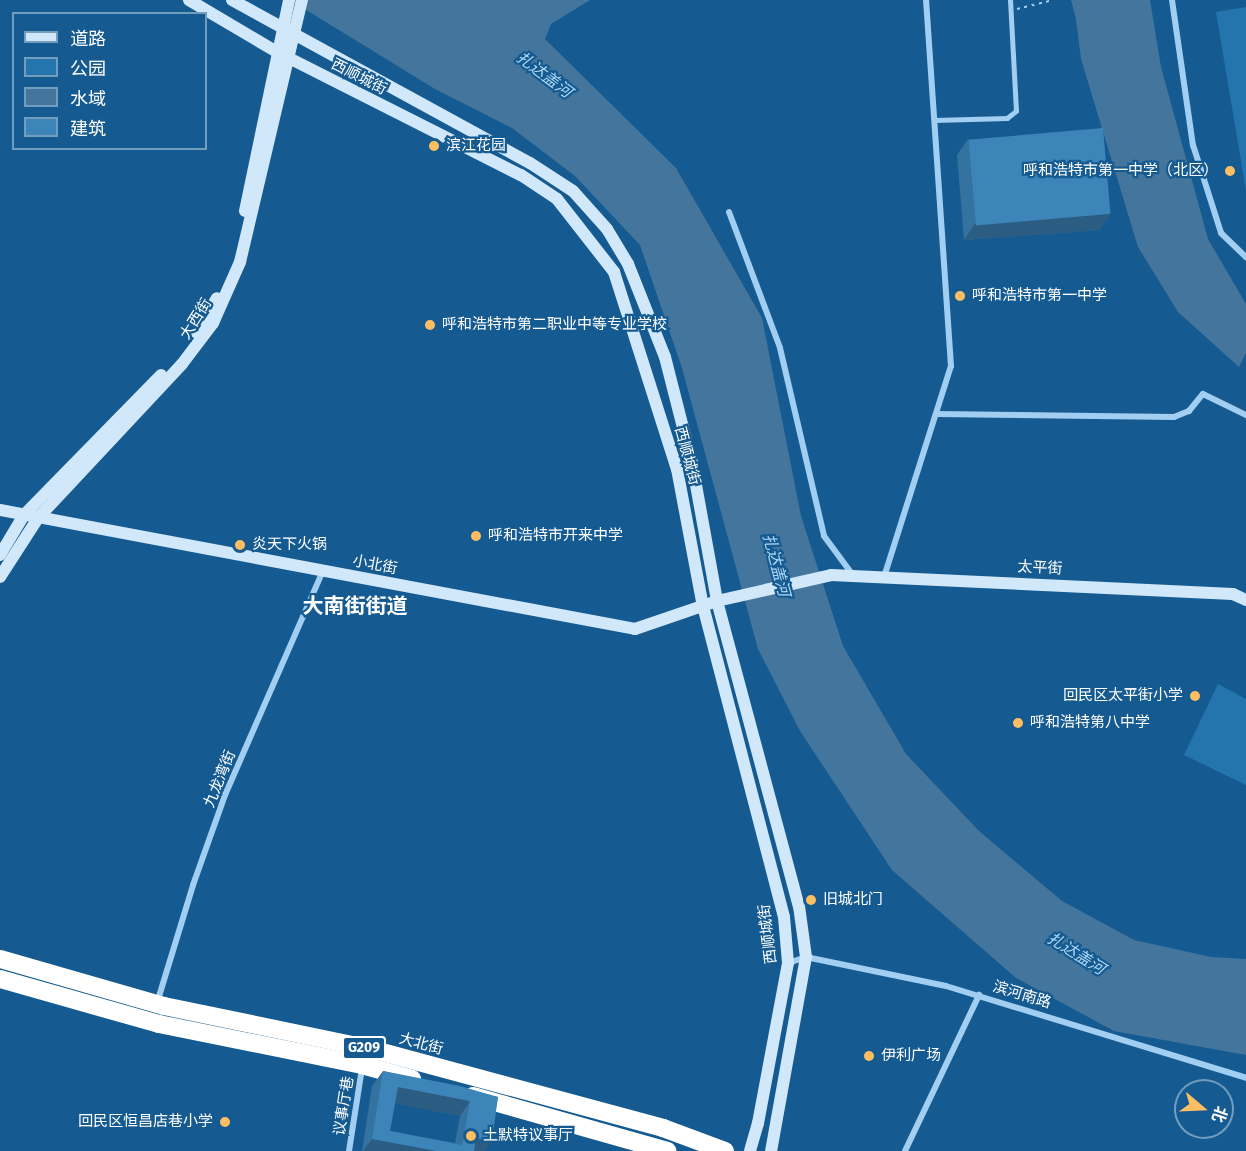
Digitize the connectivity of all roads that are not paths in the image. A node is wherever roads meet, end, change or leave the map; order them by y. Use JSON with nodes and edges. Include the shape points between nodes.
{"nodes":[{"id":1,"x":189,"y":0,"type":"edge"},
{"id":2,"x":232,"y":0,"type":"edge"},
{"id":3,"x":302,"y":0,"type":"edge"},
{"id":4,"x":926,"y":0,"type":"edge"},
{"id":5,"x":1010,"y":0,"type":"edge"},
{"id":6,"x":1172,"y":0,"type":"edge"},
{"id":7,"x":288,"y":5,"type":"edge"},
{"id":8,"x":283,"y":29,"type":"junction"},
{"id":9,"x":296,"y":36,"type":"junction"},
{"id":10,"x":277,"y":52,"type":"junction"},
{"id":11,"x":289,"y":58,"type":"junction"},
{"id":12,"x":934,"y":120,"type":"junction"},
{"id":13,"x":729,"y":212,"type":"dead end"},
{"id":14,"x":1246,"y":257,"type":"edge"},
{"id":15,"x":936,"y":414,"type":"junction"},
{"id":16,"x":1246,"y":415,"type":"edge"},
{"id":17,"x":0,"y":510,"type":"edge"},
{"id":18,"x":24,"y":515,"type":"junction"},
{"id":19,"x":38,"y":518,"type":"junction"},
{"id":20,"x":0,"y":555,"type":"edge"},
{"id":21,"x":324,"y":570,"type":"junction"},
{"id":22,"x":831,"y":575,"type":"joint"},
{"id":23,"x":853,"y":575,"type":"junction"},
{"id":24,"x":0,"y":577,"type":"edge"},
{"id":25,"x":884,"y":577,"type":"junction"},
{"id":26,"x":1246,"y":600,"type":"edge"},
{"id":27,"x":717,"y":601,"type":"junction"},
{"id":28,"x":702,"y":606,"type":"junction"},
{"id":29,"x":806,"y":957,"type":"junction"},
{"id":30,"x":0,"y":959,"type":"edge"},
{"id":31,"x":788,"y":963,"type":"junction"},
{"id":32,"x":0,"y":979,"type":"edge"},
{"id":33,"x":979,"y":995,"type":"junction"},
{"id":34,"x":157,"y":1004,"type":"junction"},
{"id":35,"x":362,"y":1065,"type":"junction"},
{"id":36,"x":1246,"y":1078,"type":"edge"},
{"id":37,"x":430,"y":1084,"type":"edge"},
{"id":38,"x":452,"y":1090,"type":"edge"},
{"id":39,"x":349,"y":1151,"type":"edge"},
{"id":40,"x":668,"y":1151,"type":"edge"},
{"id":41,"x":725,"y":1151,"type":"edge"},
{"id":42,"x":750,"y":1151,"type":"edge"},
{"id":43,"x":771,"y":1151,"type":"edge"},
{"id":44,"x":905,"y":1151,"type":"edge"}],
"edges":[{"from":1,"to":10,"type":"main road","name":"西顺城街"},
{"from":2,"to":8,"type":"main road","name":"西顺城街"},
{"from":3,"to":9,"type":"main road","name":"大西街"},
{"from":4,"to":12,"type":"street"},
{"from":5,"to":12,"type":"lane","via":[[1016,111],[1007,118]]},
{"from":6,"to":14,"type":"street","via":[[1193,145],[1221,233]]},
{"from":7,"to":8,"type":"main road","name":"大西街"},
{"from":8,"to":9,"type":"main road","name":"西顺城街"},
{"from":8,"to":10,"type":"main road","name":"大西街"},
{"from":9,"to":11,"type":"main road","name":"大西街"},
{"from":9,"to":27,"type":"main road","name":"西顺城街","via":[[530,163],[573,191],[607,229],[628,264],[664,357],[692,463]]},
{"from":10,"to":11,"type":"main road","name":"西顺城街"},
{"from":10,"to":18,"type":"main road","name":"大西街","via":[[240,233],[229,271],[201,328],[184,351]]},
{"from":11,"to":19,"type":"main road","name":"大西街","via":[[240,262],[213,323],[182,364]]},
{"from":11,"to":28,"type":"main road","name":"西顺城街","via":[[521,175],[557,199],[586,232],[614,272],[677,469]]},
{"from":12,"to":15,"type":"street","via":[[951,366]]},
{"from":13,"to":23,"type":"street","via":[[780,348],[824,536]]},
{"from":15,"to":16,"type":"street","via":[[1174,417],[1189,411],[1203,394]]},
{"from":15,"to":25,"type":"street"},
{"from":17,"to":18,"type":"main road","name":"小北街"},
{"from":18,"to":19,"type":"main road","name":"小北街"},
{"from":18,"to":20,"type":"main road","name":"大西街"},
{"from":19,"to":21,"type":"main road","name":"小北街"},
{"from":19,"to":24,"type":"main road","name":"大西街"},
{"from":21,"to":28,"type":"main road","name":"小北街","via":[[634,629]]},
{"from":21,"to":34,"type":"street","name":"九龙湾街","via":[[225,795]]},
{"from":22,"to":23,"type":"main road","name":"太平街"},
{"from":22,"to":27,"type":"main road","name":"小北街"},
{"from":23,"to":25,"type":"main road","name":"太平街"},
{"from":25,"to":26,"type":"main road","name":"太平街","via":[[1233,594]]},
{"from":27,"to":28,"type":"main road","name":"小北街"},
{"from":27,"to":29,"type":"main road","name":"西顺城街","via":[[799,906]]},
{"from":28,"to":31,"type":"main road","name":"西顺城街","via":[[784,918]]},
{"from":29,"to":31,"type":"street"},
{"from":29,"to":33,"type":"street","name":"滨河南路"},
{"from":29,"to":43,"type":"main road","name":"西顺城街"},
{"from":30,"to":34,"type":"highway","name":"大北街","number":"G209"},
{"from":31,"to":42,"type":"main road","name":"西顺城街"},
{"from":32,"to":35,"type":"highway","number":"G209","via":[[159,1024]]},
{"from":33,"to":36,"type":"street","name":"滨河南路"},
{"from":33,"to":44,"type":"street"},
{"from":34,"to":41,"type":"highway","name":"大北街","number":"G209","via":[[366,1048],[663,1128]]},
{"from":35,"to":37,"type":"highway","number":"G209"},
{"from":35,"to":39,"type":"street","name":"议事厅巷"},
{"from":38,"to":40,"type":"highway"}]}
